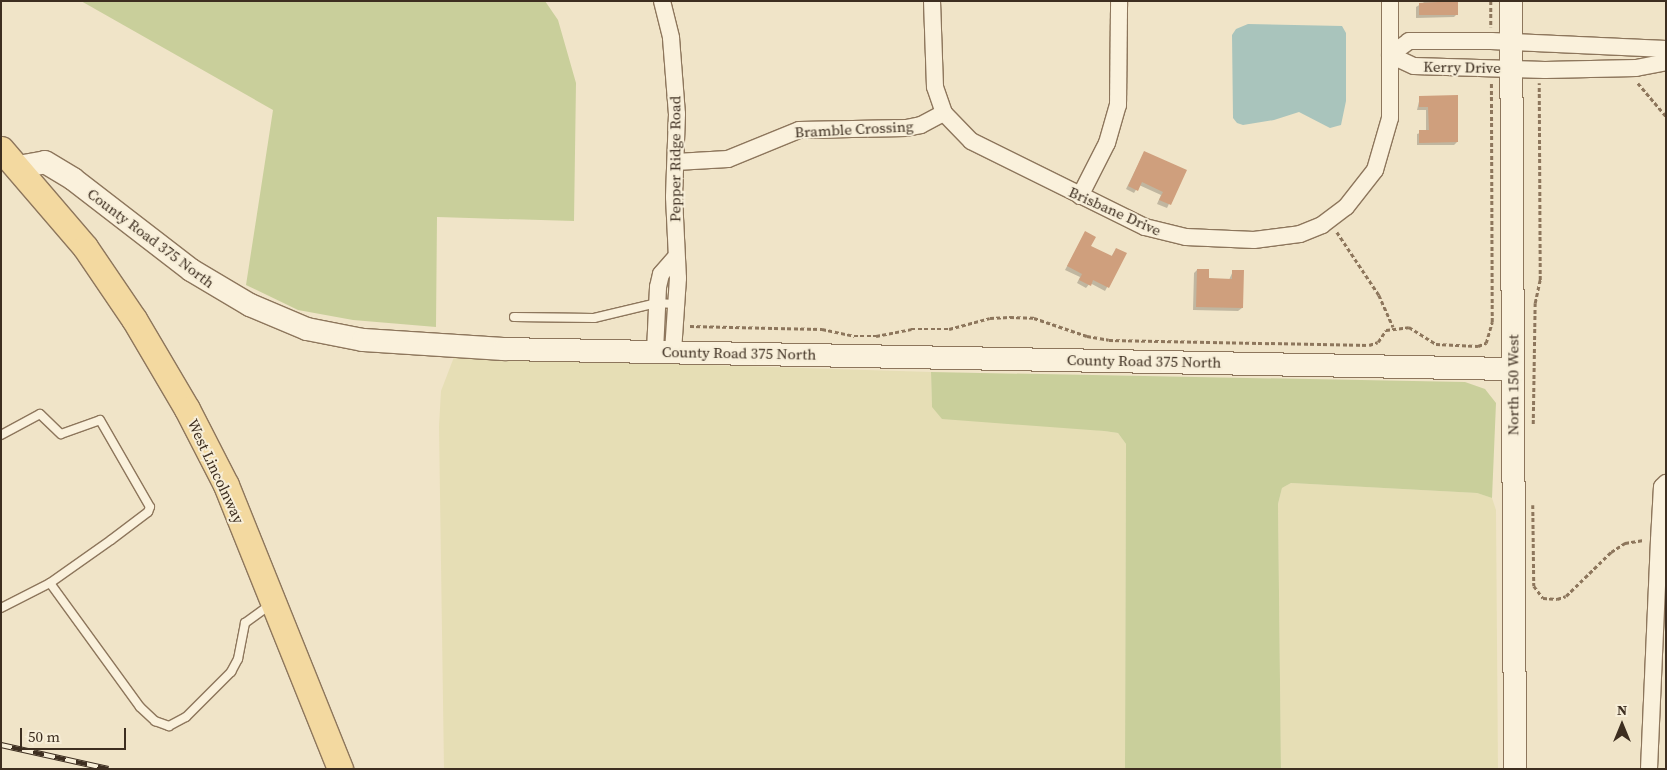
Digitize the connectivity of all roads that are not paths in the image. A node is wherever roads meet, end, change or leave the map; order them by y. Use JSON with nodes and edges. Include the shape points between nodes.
{"nodes":[{"id":1,"x":662,"y":1,"type":"edge"},
{"id":2,"x":932,"y":1,"type":"edge"},
{"id":3,"x":1119,"y":1,"type":"edge"},
{"id":4,"x":1390,"y":1,"type":"edge"},
{"id":5,"x":1511,"y":1,"type":"edge"},
{"id":6,"x":1502,"y":42,"type":"junction"},
{"id":7,"x":1666,"y":49,"type":"edge"},
{"id":8,"x":1390,"y":54,"type":"junction"},
{"id":9,"x":1666,"y":62,"type":"edge"},
{"id":10,"x":1502,"y":67,"type":"junction"},
{"id":11,"x":944,"y":113,"type":"junction"},
{"id":12,"x":1,"y":149,"type":"edge"},
{"id":13,"x":676,"y":162,"type":"junction"},
{"id":14,"x":18,"y":167,"type":"junction"},
{"id":15,"x":1080,"y":196,"type":"junction"},
{"id":16,"x":675,"y":258,"type":"junction"},
{"id":17,"x":656,"y":304,"type":"junction"},
{"id":18,"x":674,"y":304,"type":"junction"},
{"id":19,"x":514,"y":317,"type":"dead end"},
{"id":20,"x":664,"y":351,"type":"junction"},
{"id":21,"x":1513,"y":369,"type":"junction"},
{"id":22,"x":1,"y":435,"type":"edge"},
{"id":23,"x":1666,"y":483,"type":"edge"},
{"id":24,"x":50,"y":583,"type":"junction"},
{"id":25,"x":273,"y":603,"type":"junction"},
{"id":26,"x":1,"y":608,"type":"edge"},
{"id":27,"x":1660,"y":629,"type":"edge"},
{"id":28,"x":340,"y":769,"type":"edge"},
{"id":29,"x":1515,"y":769,"type":"edge"},
{"id":30,"x":1649,"y":769,"type":"edge"}],
"edges":[{"from":1,"to":13,"type":"street","name":"Pepper Ridge Road","via":[[671,38],[677,114]]},
{"from":2,"to":11,"type":"street","via":[[933,72]]},
{"from":3,"to":15,"type":"street","via":[[1118,105],[1107,144]]},
{"from":4,"to":8,"type":"street","name":"Brisbane Drive"},
{"from":5,"to":6,"type":"street","name":"North 150 West"},
{"from":6,"to":7,"type":"street","name":"Kerry Drive"},
{"from":6,"to":8,"type":"street","name":"Kerry Drive","via":[[1408,41]]},
{"from":6,"to":10,"type":"street","name":"North 150 West"},
{"from":8,"to":10,"type":"street","name":"Kerry Drive","via":[[1414,66]]},
{"from":8,"to":15,"type":"street","name":"Brisbane Drive","via":[[1390,118],[1384,148],[1363,190],[1329,220],[1300,234],[1276,238],[1186,237],[1145,227]]},
{"from":9,"to":10,"type":"street","name":"Kerry Drive","via":[[1636,68]]},
{"from":10,"to":21,"type":"street","name":"North 150 West"},
{"from":11,"to":13,"type":"street","name":"Bramble Crossing","via":[[906,128],[799,130],[728,159]]},
{"from":11,"to":15,"type":"street","name":"Brisbane Drive","via":[[961,133],[982,148]]},
{"from":12,"to":14,"type":"main road","name":"West Lincolnway"},
{"from":13,"to":16,"type":"street","name":"Pepper Ridge Road"},
{"from":14,"to":20,"type":"street","name":"County Road 375 North","via":[[45,162],[73,179],[220,290],[307,329],[392,343],[504,349]]},
{"from":14,"to":25,"type":"main road","name":"West Lincolnway","via":[[85,247],[134,319],[187,409],[226,486]]},
{"from":16,"to":17,"type":"street","via":[[662,274]]},
{"from":16,"to":18,"type":"street","name":"Pepper Ridge Road","via":[[678,278]]},
{"from":17,"to":18,"type":"lane"},
{"from":17,"to":19,"type":"lane","via":[[594,318]]},
{"from":17,"to":20,"type":"street"},
{"from":18,"to":20,"type":"street","name":"Pepper Ridge Road","via":[[673,325]]},
{"from":20,"to":21,"type":"street","name":"County Road 375 North"},
{"from":21,"to":29,"type":"street","name":"North 150 West"},
{"from":22,"to":24,"type":"lane","via":[[36,414],[43,414],[61,434],[100,420],[150,507],[148,512]]},
{"from":23,"to":27,"type":"street","via":[[1662,487],[1659,540]]},
{"from":24,"to":25,"type":"lane","via":[[140,707],[155,721],[168,726],[186,717],[231,672],[238,659],[245,623]]},
{"from":24,"to":26,"type":"lane"},
{"from":25,"to":28,"type":"main road","name":"West Lincolnway"},
{"from":27,"to":30,"type":"street"}]}
